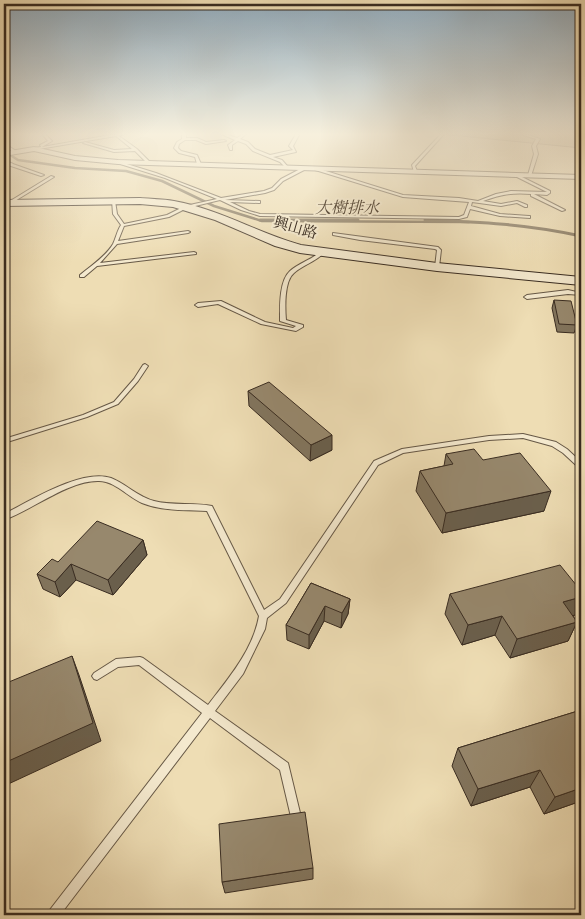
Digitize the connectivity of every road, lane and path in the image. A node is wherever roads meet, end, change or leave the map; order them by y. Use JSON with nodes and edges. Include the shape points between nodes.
{"nodes":[{"id":1,"x":52,"y":177,"type":"dead end"},
{"id":2,"x":166,"y":177,"type":"edge"},
{"id":3,"x":289,"y":177,"type":"edge"},
{"id":4,"x":338,"y":177,"type":"edge"},
{"id":5,"x":520,"y":177,"type":"edge"},
{"id":6,"x":529,"y":194,"type":"junction"},
{"id":7,"x":221,"y":199,"type":"junction"},
{"id":8,"x":471,"y":200,"type":"junction"},
{"id":9,"x":113,"y":201,"type":"junction"},
{"id":10,"x":260,"y":202,"type":"dead end"},
{"id":11,"x":478,"y":202,"type":"junction"},
{"id":12,"x":6,"y":203,"type":"edge"},
{"id":13,"x":192,"y":206,"type":"junction"},
{"id":14,"x":526,"y":206,"type":"dead end"},
{"id":15,"x":469,"y":207,"type":"junction"},
{"id":16,"x":305,"y":208,"type":"dead end"},
{"id":17,"x":563,"y":210,"type":"dead end"},
{"id":18,"x":300,"y":216,"type":"junction"},
{"id":19,"x":529,"y":217,"type":"dead end"},
{"id":20,"x":123,"y":225,"type":"junction"},
{"id":21,"x":188,"y":232,"type":"dead end"},
{"id":22,"x":335,"y":234,"type":"dead end"},
{"id":23,"x":115,"y":243,"type":"junction"},
{"id":24,"x":194,"y":253,"type":"dead end"},
{"id":25,"x":322,"y":253,"type":"junction"},
{"id":26,"x":95,"y":265,"type":"junction"},
{"id":27,"x":438,"y":267,"type":"junction"},
{"id":28,"x":82,"y":276,"type":"dead end"},
{"id":29,"x":581,"y":281,"type":"edge"},
{"id":30,"x":581,"y":294,"type":"edge"},
{"id":31,"x":527,"y":297,"type":"dead end"},
{"id":32,"x":198,"y":305,"type":"dead end"},
{"id":33,"x":145,"y":366,"type":"dead end"},
{"id":34,"x":4,"y":441,"type":"edge"},
{"id":35,"x":581,"y":468,"type":"edge"},
{"id":36,"x":4,"y":517,"type":"edge"},
{"id":37,"x":263,"y":616,"type":"junction"},
{"id":38,"x":97,"y":676,"type":"dead end"},
{"id":39,"x":209,"y":711,"type":"junction"},
{"id":40,"x":296,"y":817,"type":"edge"},
{"id":41,"x":52,"y":915,"type":"edge"}],
"edges":[{"from":1,"to":12,"type":"lane"},
{"from":2,"to":7,"type":"lane"},
{"from":3,"to":7,"type":"lane","via":[[265,192]]},
{"from":4,"to":8,"type":"lane","via":[[403,196]]},
{"from":5,"to":6,"type":"lane","via":[[549,192]]},
{"from":6,"to":11,"type":"lane","via":[[515,192]]},
{"from":6,"to":17,"type":"lane"},
{"from":7,"to":10,"type":"lane"},
{"from":7,"to":13,"type":"lane"},
{"from":7,"to":18,"type":"lane","via":[[250,214]]},
{"from":8,"to":11,"type":"lane"},
{"from":8,"to":15,"type":"lane"},
{"from":9,"to":12,"type":"main road","name":"興山路"},
{"from":9,"to":13,"type":"main road","name":"興山路"},
{"from":9,"to":20,"type":"lane","via":[[115,214]]},
{"from":11,"to":14,"type":"lane","via":[[501,205],[517,202]]},
{"from":13,"to":20,"type":"lane","via":[[174,214]]},
{"from":13,"to":25,"type":"main road","name":"興山路","via":[[279,243]]},
{"from":15,"to":18,"type":"lane","via":[[466,216],[460,218]]},
{"from":15,"to":19,"type":"lane","via":[[500,215]]},
{"from":16,"to":18,"type":"lane"},
{"from":20,"to":23,"type":"lane"},
{"from":21,"to":23,"type":"lane"},
{"from":22,"to":27,"type":"lane","via":[[436,248],[439,250]]},
{"from":23,"to":26,"type":"lane"},
{"from":24,"to":26,"type":"lane"},
{"from":25,"to":27,"type":"main road","name":"興山路"},
{"from":25,"to":32,"type":"lane","via":[[291,273],[287,280],[283,321],[301,326],[294,330],[263,323],[219,302]]},
{"from":26,"to":28,"type":"lane"},
{"from":27,"to":29,"type":"main road","name":"興山路"},
{"from":30,"to":31,"type":"lane","via":[[568,292]]},
{"from":33,"to":34,"type":"lane","via":[[116,403]]},
{"from":35,"to":37,"type":"lane","via":[[554,444],[523,436],[402,451],[376,463],[283,601]]},
{"from":36,"to":37,"type":"lane","via":[[50,494],[98,478],[114,481],[132,495],[152,504],[209,508]]},
{"from":37,"to":39,"type":"lane","via":[[261,629],[240,671]]},
{"from":38,"to":39,"type":"lane","via":[[116,663],[140,660]]},
{"from":39,"to":40,"type":"lane","via":[[284,767]]},
{"from":39,"to":41,"type":"lane"}]}
